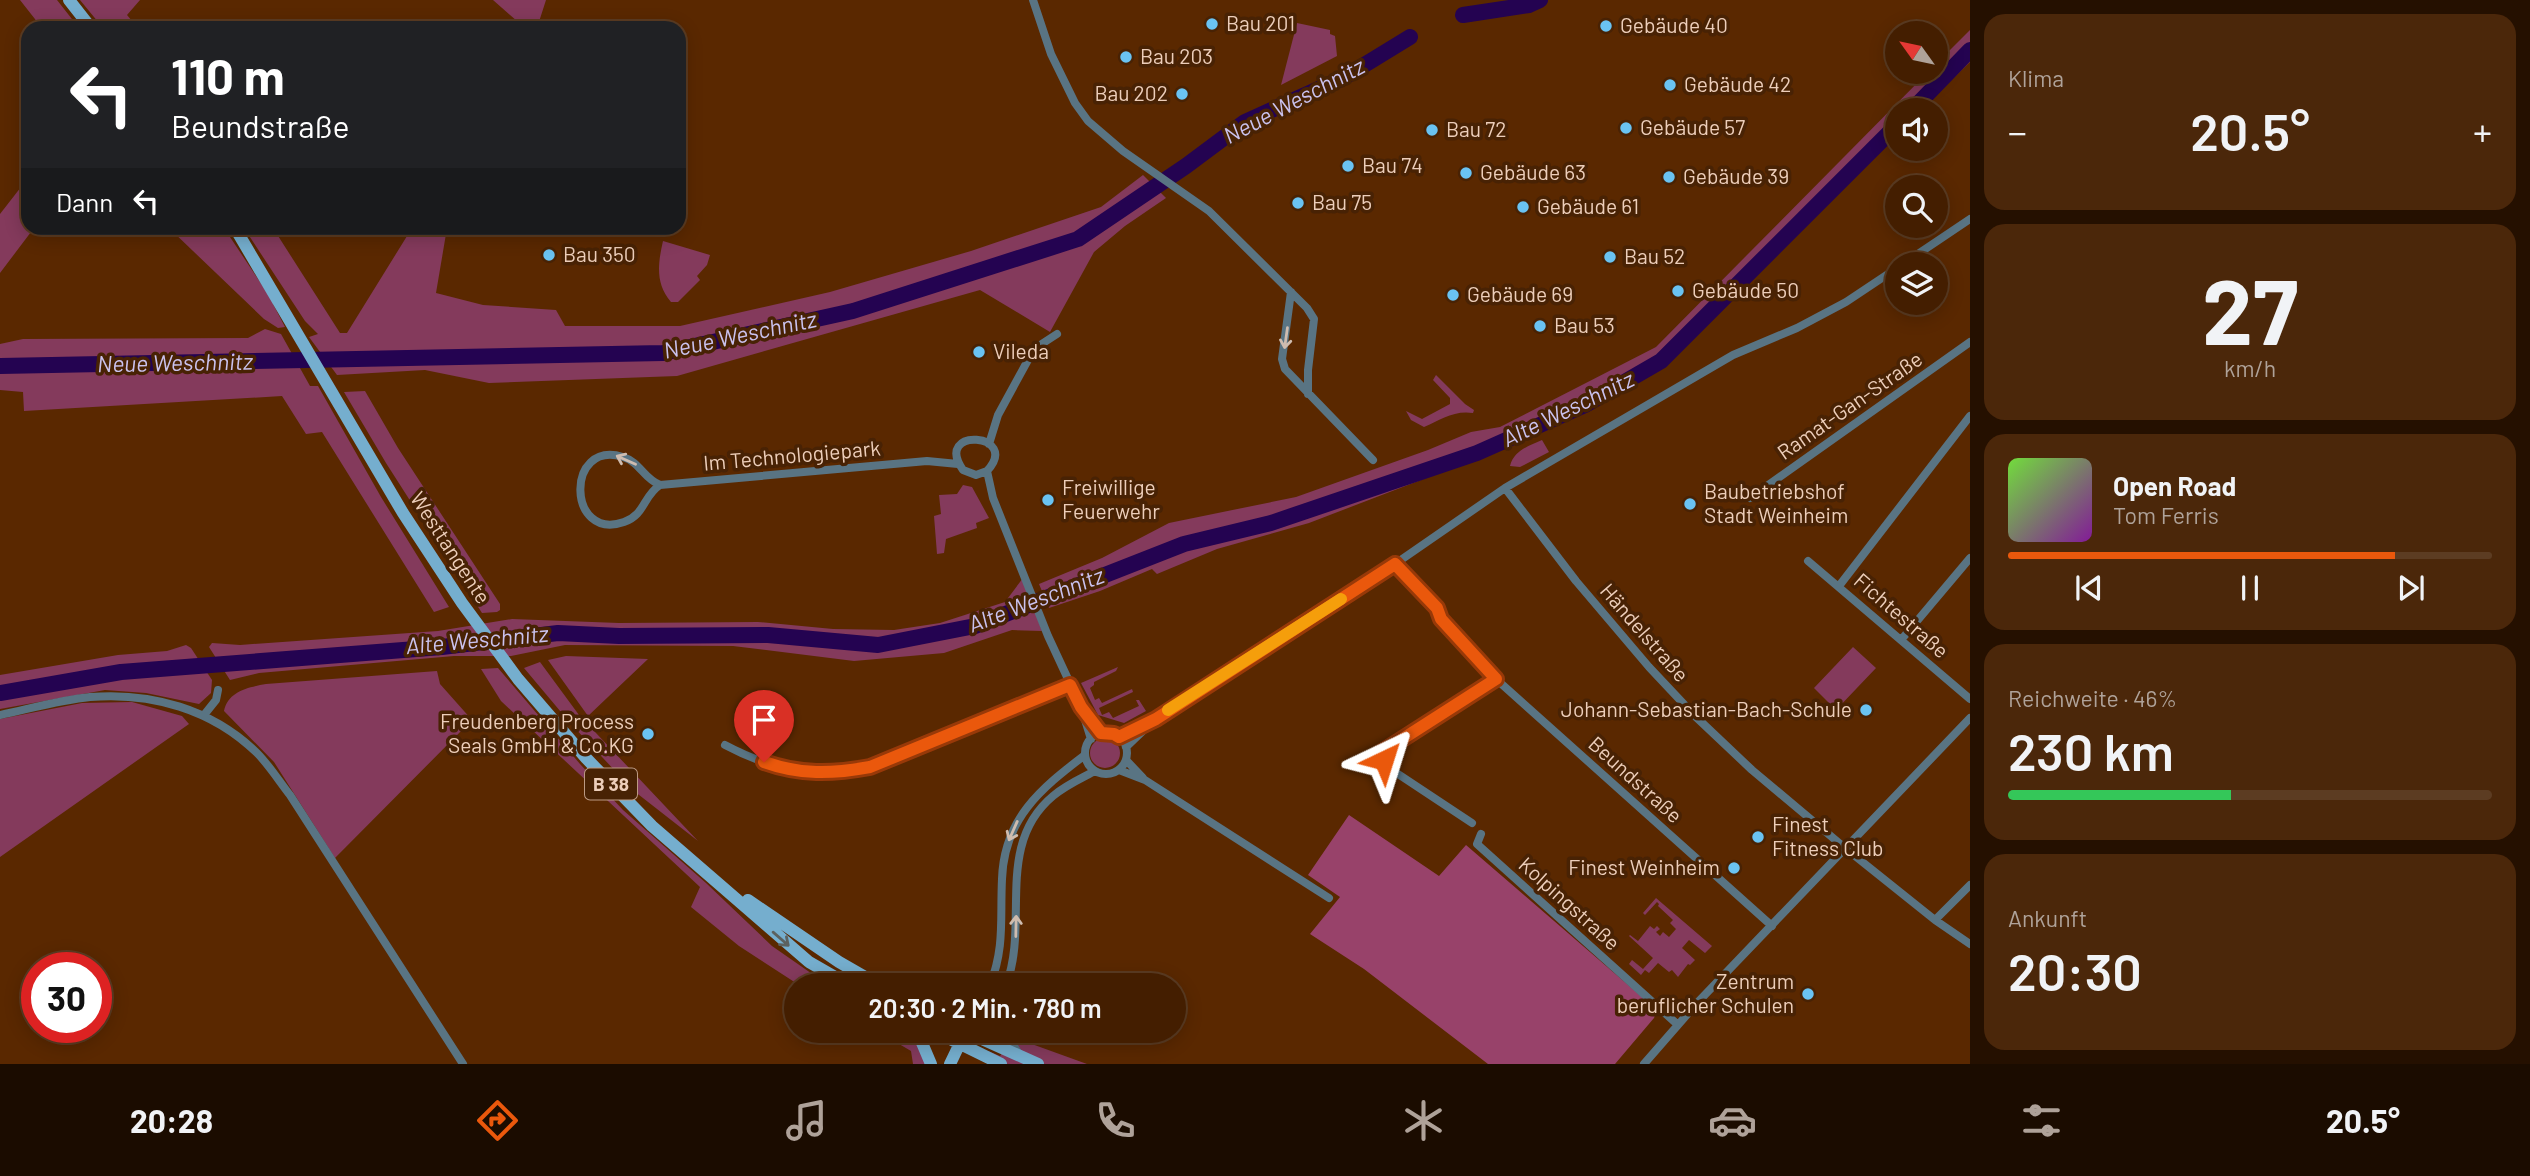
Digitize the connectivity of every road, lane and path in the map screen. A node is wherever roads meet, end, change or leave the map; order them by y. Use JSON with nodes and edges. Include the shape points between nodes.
{"nodes":[{"id":1,"x":69,"y":0,"type":"edge"},
{"id":2,"x":1033,"y":0,"type":"edge"},
{"id":3,"x":86,"y":21,"type":"edge"},
{"id":4,"x":1970,"y":219,"type":"edge"},
{"id":5,"x":239,"y":235,"type":"edge"},
{"id":6,"x":1921,"y":252,"type":"edge"},
{"id":7,"x":1885,"y":276,"type":"edge"},
{"id":8,"x":1291,"y":292,"type":"junction"},
{"id":9,"x":1057,"y":334,"type":"dead end"},
{"id":10,"x":1970,"y":342,"type":"edge"},
{"id":11,"x":1308,"y":394,"type":"junction"},
{"id":12,"x":998,"y":415,"type":"junction"},
{"id":13,"x":1970,"y":416,"type":"edge"},
{"id":14,"x":979,"y":438,"type":"junction"},
{"id":15,"x":989,"y":444,"type":"junction"},
{"id":16,"x":957,"y":453,"type":"junction"},
{"id":17,"x":1373,"y":460,"type":"dead end"},
{"id":18,"x":927,"y":461,"type":"junction"},
{"id":19,"x":958,"y":464,"type":"junction"},
{"id":20,"x":987,"y":471,"type":"junction"},
{"id":21,"x":976,"y":475,"type":"junction"},
{"id":22,"x":660,"y":485,"type":"junction"},
{"id":23,"x":1505,"y":488,"type":"junction"},
{"id":24,"x":993,"y":498,"type":"junction"},
{"id":25,"x":1750,"y":498,"type":"dead end"},
{"id":26,"x":1970,"y":558,"type":"edge"},
{"id":27,"x":1808,"y":561,"type":"dead end"},
{"id":28,"x":1395,"y":564,"type":"junction"},
{"id":29,"x":1839,"y":586,"type":"junction"},
{"id":30,"x":1901,"y":640,"type":"junction"},
{"id":31,"x":1496,"y":679,"type":"junction"},
{"id":32,"x":1070,"y":685,"type":"junction"},
{"id":33,"x":218,"y":690,"type":"dead end"},
{"id":34,"x":1970,"y":699,"type":"edge"},
{"id":35,"x":1081,"y":707,"type":"junction"},
{"id":36,"x":0,"y":715,"type":"edge"},
{"id":37,"x":204,"y":715,"type":"junction"},
{"id":38,"x":1970,"y":718,"type":"edge"},
{"id":39,"x":1153,"y":720,"type":"junction"},
{"id":40,"x":1101,"y":733,"type":"junction"},
{"id":41,"x":1119,"y":737,"type":"junction"},
{"id":42,"x":1091,"y":739,"type":"junction"},
{"id":43,"x":725,"y":745,"type":"dead end"},
{"id":44,"x":1126,"y":747,"type":"junction"},
{"id":45,"x":1085,"y":755,"type":"junction"},
{"id":46,"x":1125,"y":760,"type":"junction"},
{"id":47,"x":1119,"y":770,"type":"junction"},
{"id":48,"x":1095,"y":771,"type":"junction"},
{"id":49,"x":1145,"y":780,"type":"junction"},
{"id":50,"x":1472,"y":823,"type":"dead end"},
{"id":51,"x":1481,"y":834,"type":"dead end"},
{"id":52,"x":1845,"y":848,"type":"junction"},
{"id":53,"x":715,"y":879,"type":"junction"},
{"id":54,"x":1970,"y":884,"type":"edge"},
{"id":55,"x":1329,"y":898,"type":"dead end"},
{"id":56,"x":1935,"y":920,"type":"junction"},
{"id":57,"x":1772,"y":926,"type":"junction"},
{"id":58,"x":1970,"y":944,"type":"edge"},
{"id":59,"x":828,"y":973,"type":"edge"},
{"id":60,"x":858,"y":973,"type":"edge"},
{"id":61,"x":994,"y":973,"type":"edge"},
{"id":62,"x":1009,"y":973,"type":"edge"},
{"id":63,"x":1677,"y":1024,"type":"junction"},
{"id":64,"x":922,"y":1043,"type":"edge"},
{"id":65,"x":998,"y":1043,"type":"edge"},
{"id":66,"x":1012,"y":1043,"type":"edge"},
{"id":67,"x":960,"y":1044,"type":"joint"},
{"id":68,"x":1021,"y":1057,"type":"junction"},
{"id":69,"x":974,"y":1058,"type":"edge"},
{"id":70,"x":463,"y":1064,"type":"edge"},
{"id":71,"x":931,"y":1064,"type":"edge"},
{"id":72,"x":950,"y":1064,"type":"edge"},
{"id":73,"x":1001,"y":1064,"type":"edge"},
{"id":74,"x":1038,"y":1064,"type":"edge"},
{"id":75,"x":1644,"y":1064,"type":"edge"}],
"edges":[{"from":1,"to":3,"type":"main road"},
{"from":2,"to":8,"type":"street","via":[[1051,54],[1076,103],[1100,133],[1209,211]]},
{"from":4,"to":6,"type":"street"},
{"from":5,"to":53,"type":"main road","name":"Westtangente","number":"B 38","via":[[403,513],[518,679],[629,803]]},
{"from":7,"to":23,"type":"street","via":[[1797,328],[1733,355]]},
{"from":8,"to":11,"type":"street","via":[[1314,319]]},
{"from":8,"to":11,"type":"street","one_way":true,"via":[[1283,365]]},
{"from":9,"to":12,"type":"street","via":[[1034,349]]},
{"from":10,"to":25,"type":"street","name":"Ramat-Gan-Straße"},
{"from":11,"to":17,"type":"street"},
{"from":12,"to":14,"type":"street"},
{"from":12,"to":15,"type":"street"},
{"from":13,"to":29,"type":"street"},
{"from":14,"to":15,"type":"street"},
{"from":14,"to":16,"type":"street","via":[[968,440]]},
{"from":15,"to":20,"type":"street","via":[[994,455]]},
{"from":16,"to":18,"type":"street","name":"Im Technologiepark"},
{"from":16,"to":19,"type":"street"},
{"from":18,"to":19,"type":"street","name":"Im Technologiepark"},
{"from":18,"to":22,"type":"street","name":"Im Technologiepark"},
{"from":19,"to":21,"type":"street"},
{"from":20,"to":21,"type":"street"},
{"from":20,"to":24,"type":"street"},
{"from":21,"to":24,"type":"street"},
{"from":22,"to":22,"type":"street","one_way":true,"via":[[648,480],[631,460],[607,456],[587,467],[579,494],[593,518],[615,524],[635,517],[649,493]]},
{"from":23,"to":28,"type":"street"},
{"from":23,"to":52,"type":"street","name":"Händelstraße","via":[[1576,581],[1680,700],[1752,770]]},
{"from":24,"to":32,"type":"street"},
{"from":26,"to":30,"type":"street"},
{"from":27,"to":29,"type":"street","name":"Fichtestraße"},
{"from":28,"to":31,"type":"street","name":"Beundstraße"},
{"from":28,"to":39,"type":"street"},
{"from":29,"to":30,"type":"street","name":"Fichtestraße"},
{"from":30,"to":34,"type":"street","name":"Fichtestraße"},
{"from":31,"to":50,"type":"street","via":[[1379,754],[1392,770]]},
{"from":31,"to":57,"type":"street","name":"Beundstraße"},
{"from":32,"to":35,"type":"street"},
{"from":32,"to":43,"type":"street","via":[[870,767],[840,773],[785,769]]},
{"from":33,"to":37,"type":"street"},
{"from":35,"to":40,"type":"street"},
{"from":35,"to":42,"type":"street"},
{"from":36,"to":37,"type":"street","via":[[87,697],[121,696],[186,707]]},
{"from":37,"to":70,"type":"street","via":[[258,754],[290,795]]},
{"from":38,"to":52,"type":"street"},
{"from":39,"to":41,"type":"street"},
{"from":39,"to":44,"type":"street"},
{"from":40,"to":41,"type":"street"},
{"from":40,"to":42,"type":"street"},
{"from":41,"to":44,"type":"street"},
{"from":42,"to":45,"type":"street"},
{"from":44,"to":46,"type":"street"},
{"from":45,"to":48,"type":"street"},
{"from":45,"to":61,"type":"street","one_way":true,"via":[[1042,789],[1011,834],[1003,864],[1002,942]]},
{"from":46,"to":47,"type":"street"},
{"from":46,"to":49,"type":"street"},
{"from":47,"to":48,"type":"street"},
{"from":47,"to":49,"type":"street"},
{"from":62,"to":48,"type":"street","one_way":true,"via":[[1016,945],[1017,859],[1026,830],[1051,797]]},
{"from":49,"to":55,"type":"street"},
{"from":51,"to":63,"type":"street","name":"Kolpingstraße","via":[[1477,844]]},
{"from":52,"to":56,"type":"street","name":"Händelstraße"},
{"from":52,"to":57,"type":"street"},
{"from":53,"to":59,"type":"main road","name":"Westtangente","number":"B 38","one_way":true,"via":[[809,962]]},
{"from":53,"to":60,"type":"main road","name":"Westtangente","number":"B 38"},
{"from":54,"to":56,"type":"street"},
{"from":56,"to":58,"type":"street","name":"Händelstraße"},
{"from":57,"to":63,"type":"street"},
{"from":63,"to":75,"type":"street"},
{"from":64,"to":71,"type":"main road"},
{"from":65,"to":68,"type":"main road"},
{"from":66,"to":68,"type":"street"},
{"from":67,"to":69,"type":"main road"},
{"from":67,"to":72,"type":"main road"},
{"from":68,"to":74,"type":"main road"},
{"from":69,"to":73,"type":"main road"}]}
